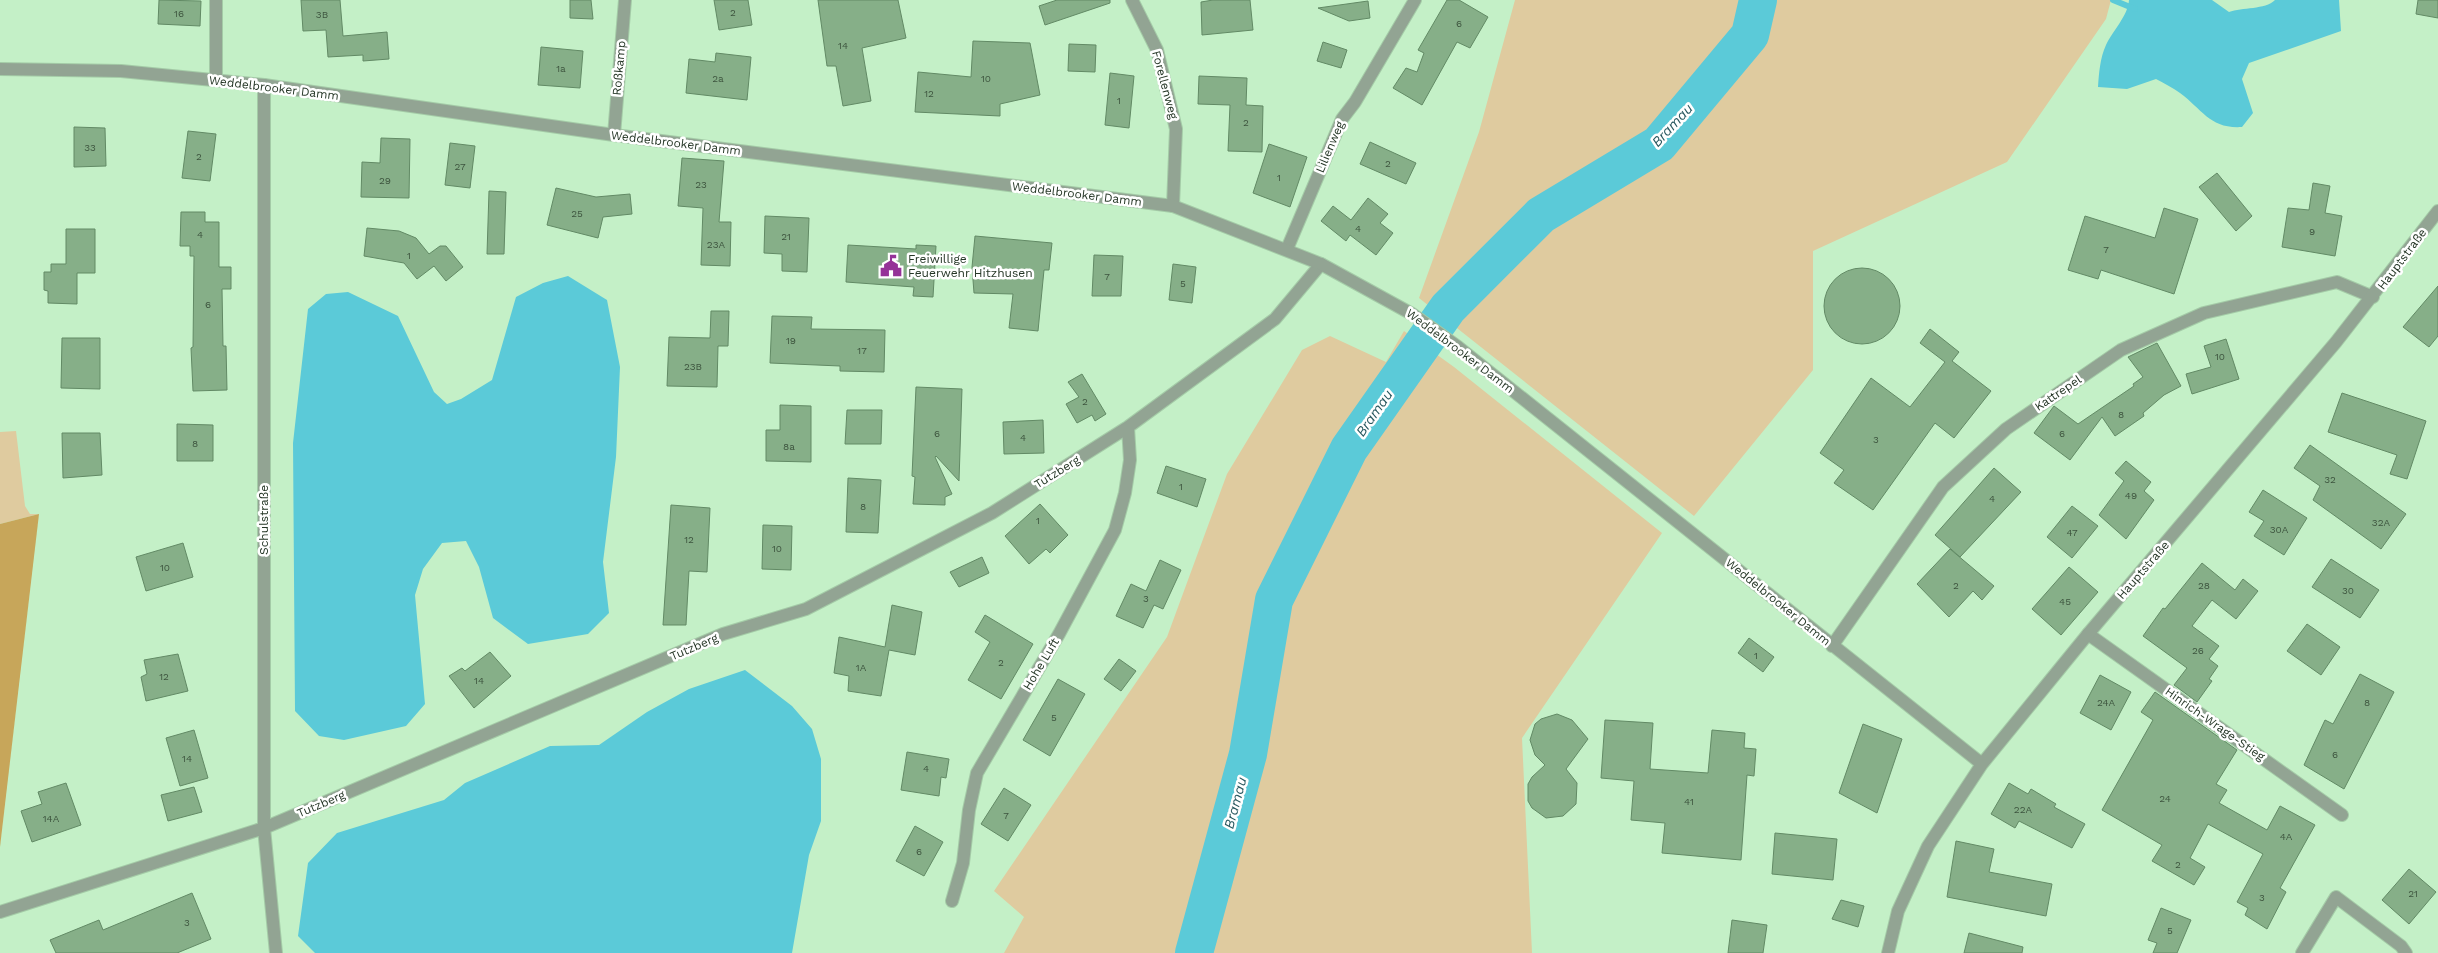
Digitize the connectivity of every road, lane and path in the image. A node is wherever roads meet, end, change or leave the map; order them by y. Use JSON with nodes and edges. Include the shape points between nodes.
{"nodes":[{"id":1,"x":216,"y":0,"type":"edge"},
{"id":2,"x":625,"y":0,"type":"edge"},
{"id":3,"x":1132,"y":0,"type":"edge"},
{"id":4,"x":1415,"y":0,"type":"edge"},
{"id":5,"x":0,"y":69,"type":"edge"},
{"id":6,"x":216,"y":80,"type":"junction"},
{"id":7,"x":264,"y":86,"type":"junction"},
{"id":8,"x":614,"y":135,"type":"junction"},
{"id":9,"x":1173,"y":206,"type":"junction"},
{"id":10,"x":2438,"y":211,"type":"edge"},
{"id":11,"x":1287,"y":249,"type":"junction"},
{"id":12,"x":1321,"y":264,"type":"junction"},
{"id":13,"x":2373,"y":297,"type":"junction"},
{"id":14,"x":1128,"y":427,"type":"junction"},
{"id":15,"x":2088,"y":634,"type":"junction"},
{"id":16,"x":1832,"y":646,"type":"junction"},
{"id":17,"x":1982,"y":764,"type":"junction"},
{"id":18,"x":2342,"y":815,"type":"dead end"},
{"id":19,"x":264,"y":828,"type":"junction"},
{"id":20,"x":952,"y":901,"type":"dead end"},
{"id":21,"x":0,"y":912,"type":"edge"},
{"id":22,"x":276,"y":953,"type":"edge"},
{"id":23,"x":1888,"y":953,"type":"edge"},
{"id":24,"x":2302,"y":953,"type":"edge"},
{"id":25,"x":2406,"y":953,"type":"edge"}],
"edges":[{"from":1,"to":6,"type":"street"},
{"from":2,"to":8,"type":"street","name":"Roßkamp"},
{"from":3,"to":9,"type":"street","name":"Forellenweg","via":[[1157,50],[1176,129]]},
{"from":4,"to":11,"type":"street","name":"Lilienweg","via":[[1355,102],[1342,118]]},
{"from":5,"to":6,"type":"street","name":"Weddelbrooker Damm","via":[[112,70]]},
{"from":6,"to":7,"type":"street","name":"Weddelbrooker Damm"},
{"from":7,"to":8,"type":"street","name":"Weddelbrooker Damm"},
{"from":7,"to":19,"type":"street","name":"Schulstraße"},
{"from":8,"to":9,"type":"street","name":"Weddelbrooker Damm"},
{"from":9,"to":11,"type":"street","name":"Weddelbrooker Damm"},
{"from":10,"to":13,"type":"street","name":"Hauptstraße"},
{"from":11,"to":12,"type":"street","name":"Weddelbrooker Damm"},
{"from":12,"to":14,"type":"street","name":"Tutzberg","via":[[1275,319]]},
{"from":12,"to":16,"type":"street","name":"Weddelbrooker Damm","via":[[1412,314],[1458,348]]},
{"from":13,"to":15,"type":"street","name":"Hauptstraße"},
{"from":13,"to":16,"type":"street","name":"Kattrepel","via":[[2337,282],[2204,313],[2121,350],[2006,429],[1943,487]]},
{"from":14,"to":19,"type":"street","name":"Tutzberg","via":[[992,513],[806,609],[723,634]]},
{"from":14,"to":20,"type":"street","name":"Hohe Luft","via":[[1130,460],[1115,530],[1059,634],[977,773],[963,863]]},
{"from":15,"to":17,"type":"street","name":"Hauptstraße"},
{"from":15,"to":18,"type":"street","name":"Hinrich-Wrage-Stieg"},
{"from":16,"to":17,"type":"street","name":"Weddelbrooker Damm"},
{"from":17,"to":23,"type":"street","name":"Hauptstraße","via":[[1928,846],[1898,911]]},
{"from":19,"to":21,"type":"street","name":"Tutzberg"},
{"from":19,"to":22,"type":"street","name":"Schulstraße"},
{"from":24,"to":25,"type":"street","via":[[2336,897]]}]}
